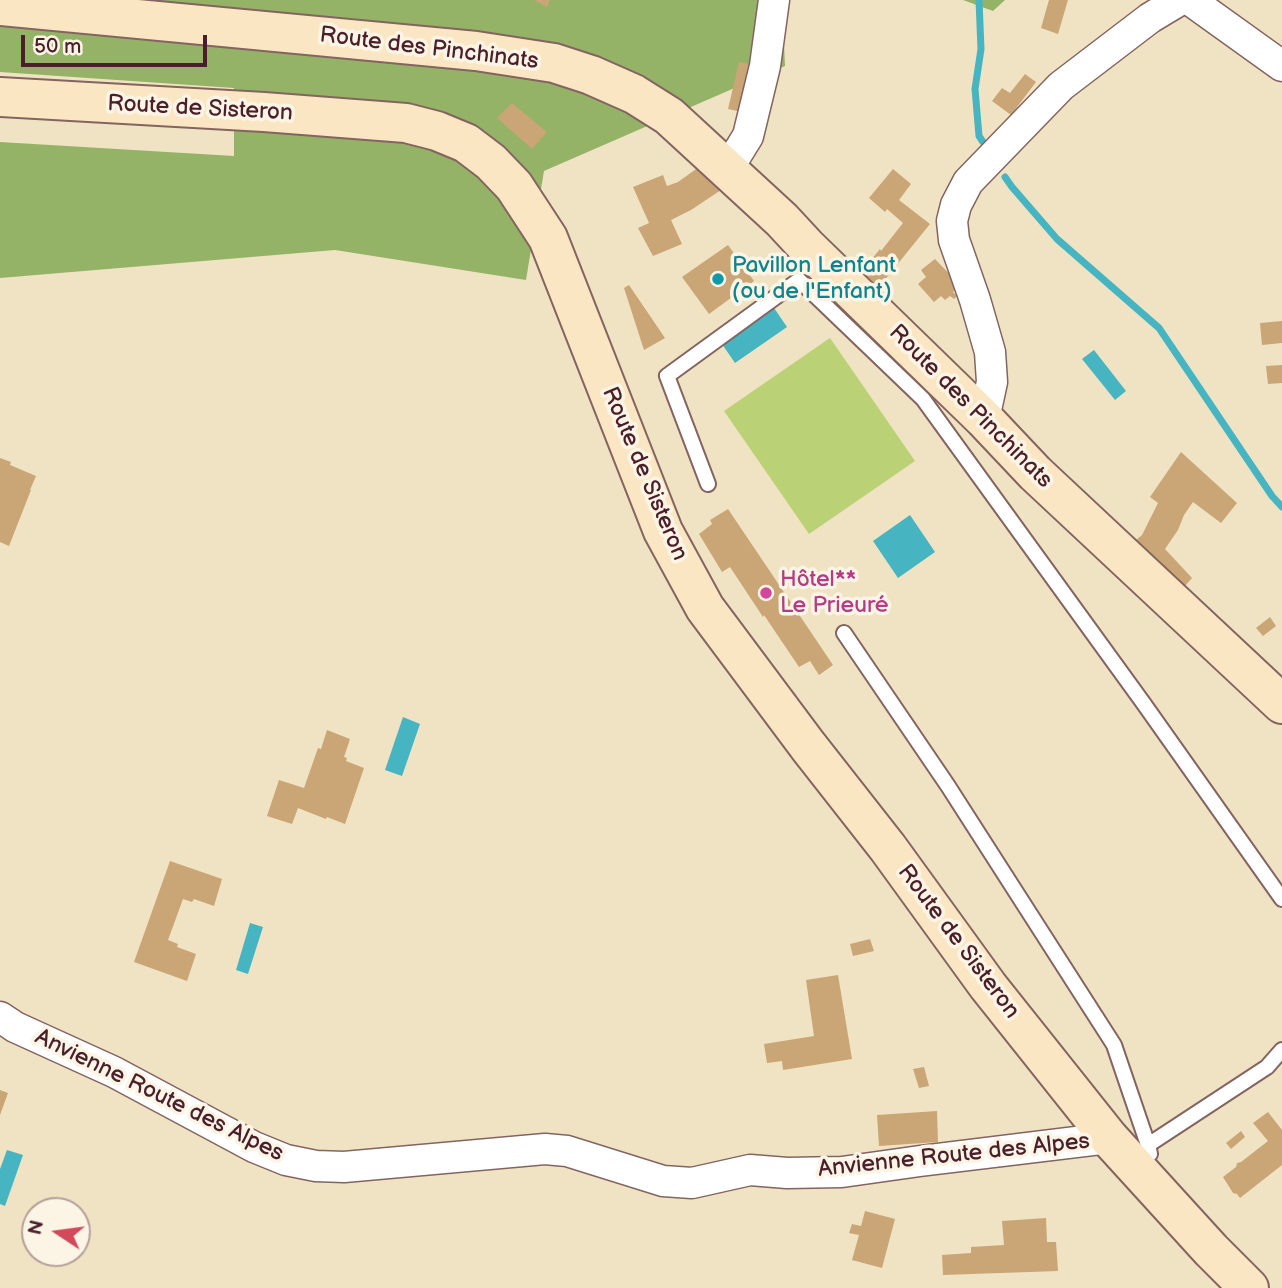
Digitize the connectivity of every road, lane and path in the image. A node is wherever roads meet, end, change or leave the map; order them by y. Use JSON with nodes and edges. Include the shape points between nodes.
{"nodes":[{"id":1,"x":774,"y":0,"type":"edge"},
{"id":2,"x":1181,"y":0,"type":"edge"},
{"id":3,"x":1189,"y":0,"type":"edge"},
{"id":4,"x":0,"y":6,"type":"edge"},
{"id":5,"x":1282,"y":66,"type":"edge"},
{"id":6,"x":0,"y":97,"type":"edge"},
{"id":7,"x":727,"y":170,"type":"junction"},
{"id":8,"x":984,"y":419,"type":"junction"},
{"id":9,"x":708,"y":485,"type":"dead end"},
{"id":10,"x":844,"y":633,"type":"dead end"},
{"id":11,"x":1282,"y":704,"type":"edge"},
{"id":12,"x":1282,"y":900,"type":"edge"},
{"id":13,"x":0,"y":1017,"type":"edge"},
{"id":14,"x":1282,"y":1051,"type":"edge"},
{"id":15,"x":1109,"y":1138,"type":"junction"},
{"id":16,"x":1148,"y":1146,"type":"junction"},
{"id":17,"x":1155,"y":1187,"type":"junction"},
{"id":18,"x":1249,"y":1288,"type":"edge"}],
"edges":[{"from":1,"to":7,"type":"street","via":[[765,66],[748,136]]},
{"from":2,"to":8,"type":"street","via":[[1061,86],[968,183],[956,205],[954,240],[990,352],[992,382]]},
{"from":3,"to":5,"type":"street"},
{"from":4,"to":7,"type":"main road","name":"Route des Pinchinats","via":[[476,51],[554,63],[634,94],[669,116]]},
{"from":6,"to":15,"type":"main road","name":"Route de Sisteron","via":[[405,122],[466,143],[491,162],[514,186],[548,239],[663,531],[705,608],[988,986]]},
{"from":7,"to":8,"type":"main road","name":"Route des Pinchinats"},
{"from":8,"to":11,"type":"main road","name":"Route des Pinchinats","via":[[1035,473]]},
{"from":9,"to":12,"type":"lane","via":[[667,376],[799,280],[923,399]]},
{"from":10,"to":16,"type":"lane","via":[[1114,1045]]},
{"from":13,"to":15,"type":"street","name":"Anvienne Route des Alpes","via":[[254,1147],[316,1166],[545,1149],[567,1151],[663,1181],[692,1182],[750,1170],[842,1172]]},
{"from":14,"to":16,"type":"lane","via":[[1267,1067]]},
{"from":15,"to":17,"type":"main road","name":"Route de Sisteron"},
{"from":16,"to":17,"type":"lane"},
{"from":17,"to":18,"type":"main road","name":"Route de Sisteron"}]}
